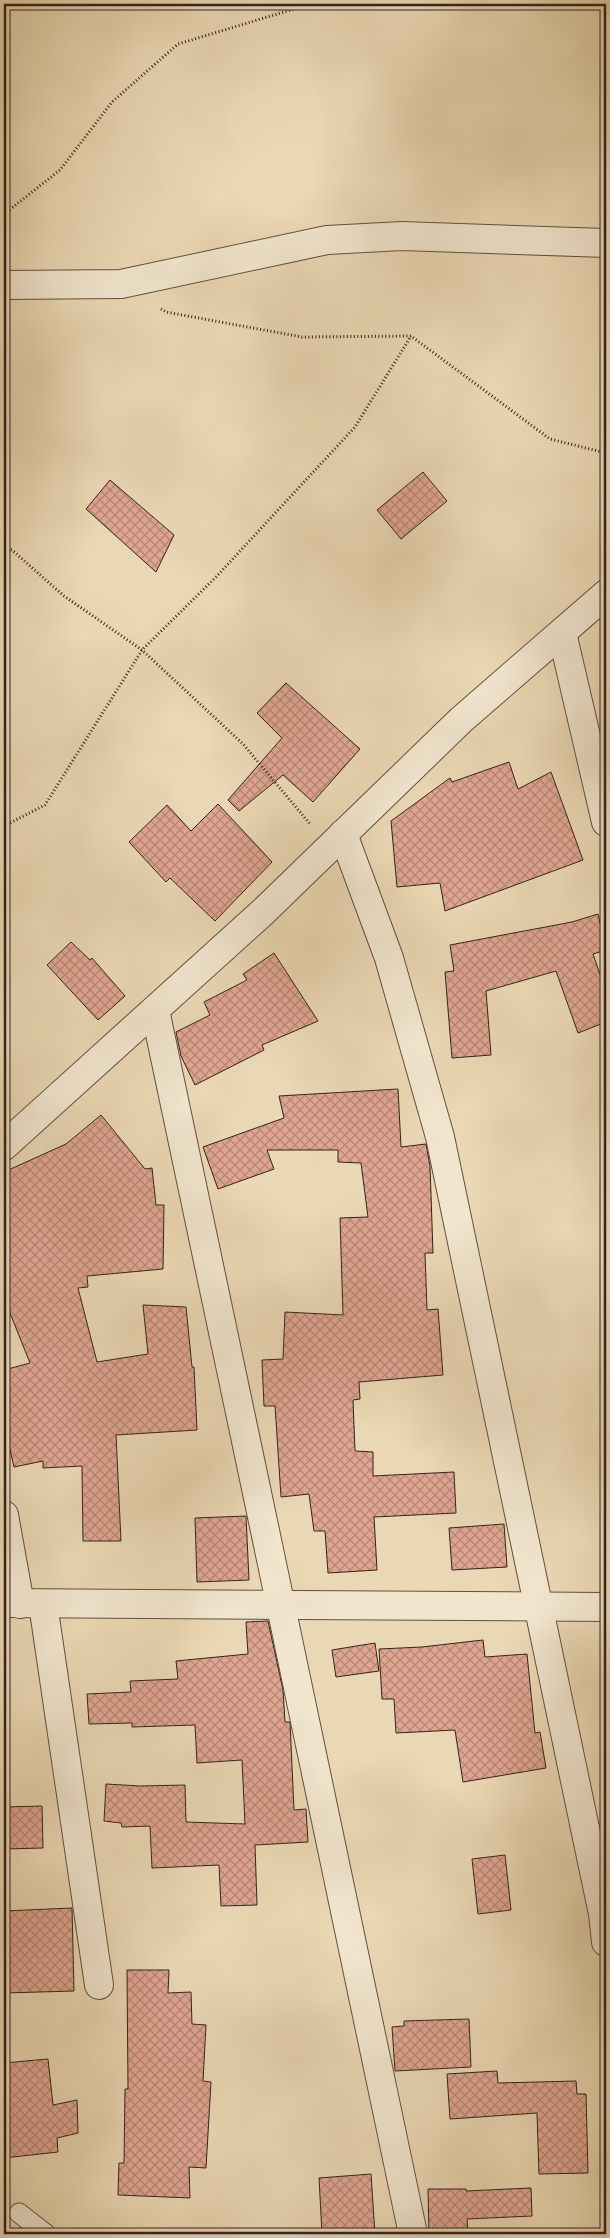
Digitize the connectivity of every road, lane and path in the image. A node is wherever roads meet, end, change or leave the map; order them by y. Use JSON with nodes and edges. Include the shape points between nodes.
{"nodes":[{"id":1,"x":305,"y":4,"type":"edge"},
{"id":2,"x":4,"y":214,"type":"edge"},
{"id":3,"x":606,"y":243,"type":"edge"},
{"id":4,"x":120,"y":284,"type":"junction"},
{"id":5,"x":4,"y":286,"type":"edge"},
{"id":6,"x":411,"y":336,"type":"junction"},
{"id":7,"x":606,"y":453,"type":"edge"},
{"id":8,"x":4,"y":548,"type":"edge"},
{"id":9,"x":606,"y":594,"type":"edge"},
{"id":10,"x":562,"y":632,"type":"junction"},
{"id":11,"x":142,"y":650,"type":"junction"},
{"id":12,"x":606,"y":822,"type":"edge"},
{"id":13,"x":4,"y":826,"type":"edge"},
{"id":14,"x":336,"y":841,"type":"junction"},
{"id":15,"x":155,"y":1010,"type":"junction"},
{"id":16,"x":4,"y":1146,"type":"edge"},
{"id":17,"x":4,"y":1515,"type":"edge"},
{"id":18,"x":22,"y":1603,"type":"edge"},
{"id":19,"x":279,"y":1603,"type":"junction"},
{"id":20,"x":539,"y":1606,"type":"junction"},
{"id":21,"x":606,"y":1607,"type":"edge"},
{"id":22,"x":606,"y":1942,"type":"edge"},
{"id":23,"x":99,"y":1985,"type":"dead end"},
{"id":24,"x":18,"y":2213,"type":"dead end"},
{"id":25,"x":46,"y":2234,"type":"edge"},
{"id":26,"x":413,"y":2234,"type":"edge"}],
"edges":[{"from":1,"to":2,"type":"path","via":[[178,44],[112,102],[60,170]]},
{"from":3,"to":4,"type":"street","via":[[402,236],[327,240]]},
{"from":4,"to":5,"type":"street"},
{"from":4,"to":6,"type":"path","via":[[166,312],[302,337]]},
{"from":6,"to":7,"type":"path","via":[[550,439]]},
{"from":6,"to":11,"type":"path","via":[[355,426],[216,577]]},
{"from":8,"to":11,"type":"path","via":[[12,550],[64,596]]},
{"from":9,"to":10,"type":"street"},
{"from":10,"to":12,"type":"street"},
{"from":10,"to":14,"type":"street","via":[[461,720]]},
{"from":11,"to":13,"type":"path","via":[[45,805]]},
{"from":11,"to":14,"type":"path","via":[[243,744],[301,811]]},
{"from":14,"to":15,"type":"street"},
{"from":14,"to":20,"type":"street","via":[[389,958],[440,1137]]},
{"from":15,"to":16,"type":"street"},
{"from":15,"to":19,"type":"street"},
{"from":17,"to":18,"type":"street"},
{"from":18,"to":19,"type":"street"},
{"from":18,"to":23,"type":"street"},
{"from":19,"to":20,"type":"street"},
{"from":19,"to":26,"type":"street"},
{"from":20,"to":21,"type":"street"},
{"from":20,"to":22,"type":"street","via":[[603,1914]]},
{"from":24,"to":25,"type":"lane"}]}
